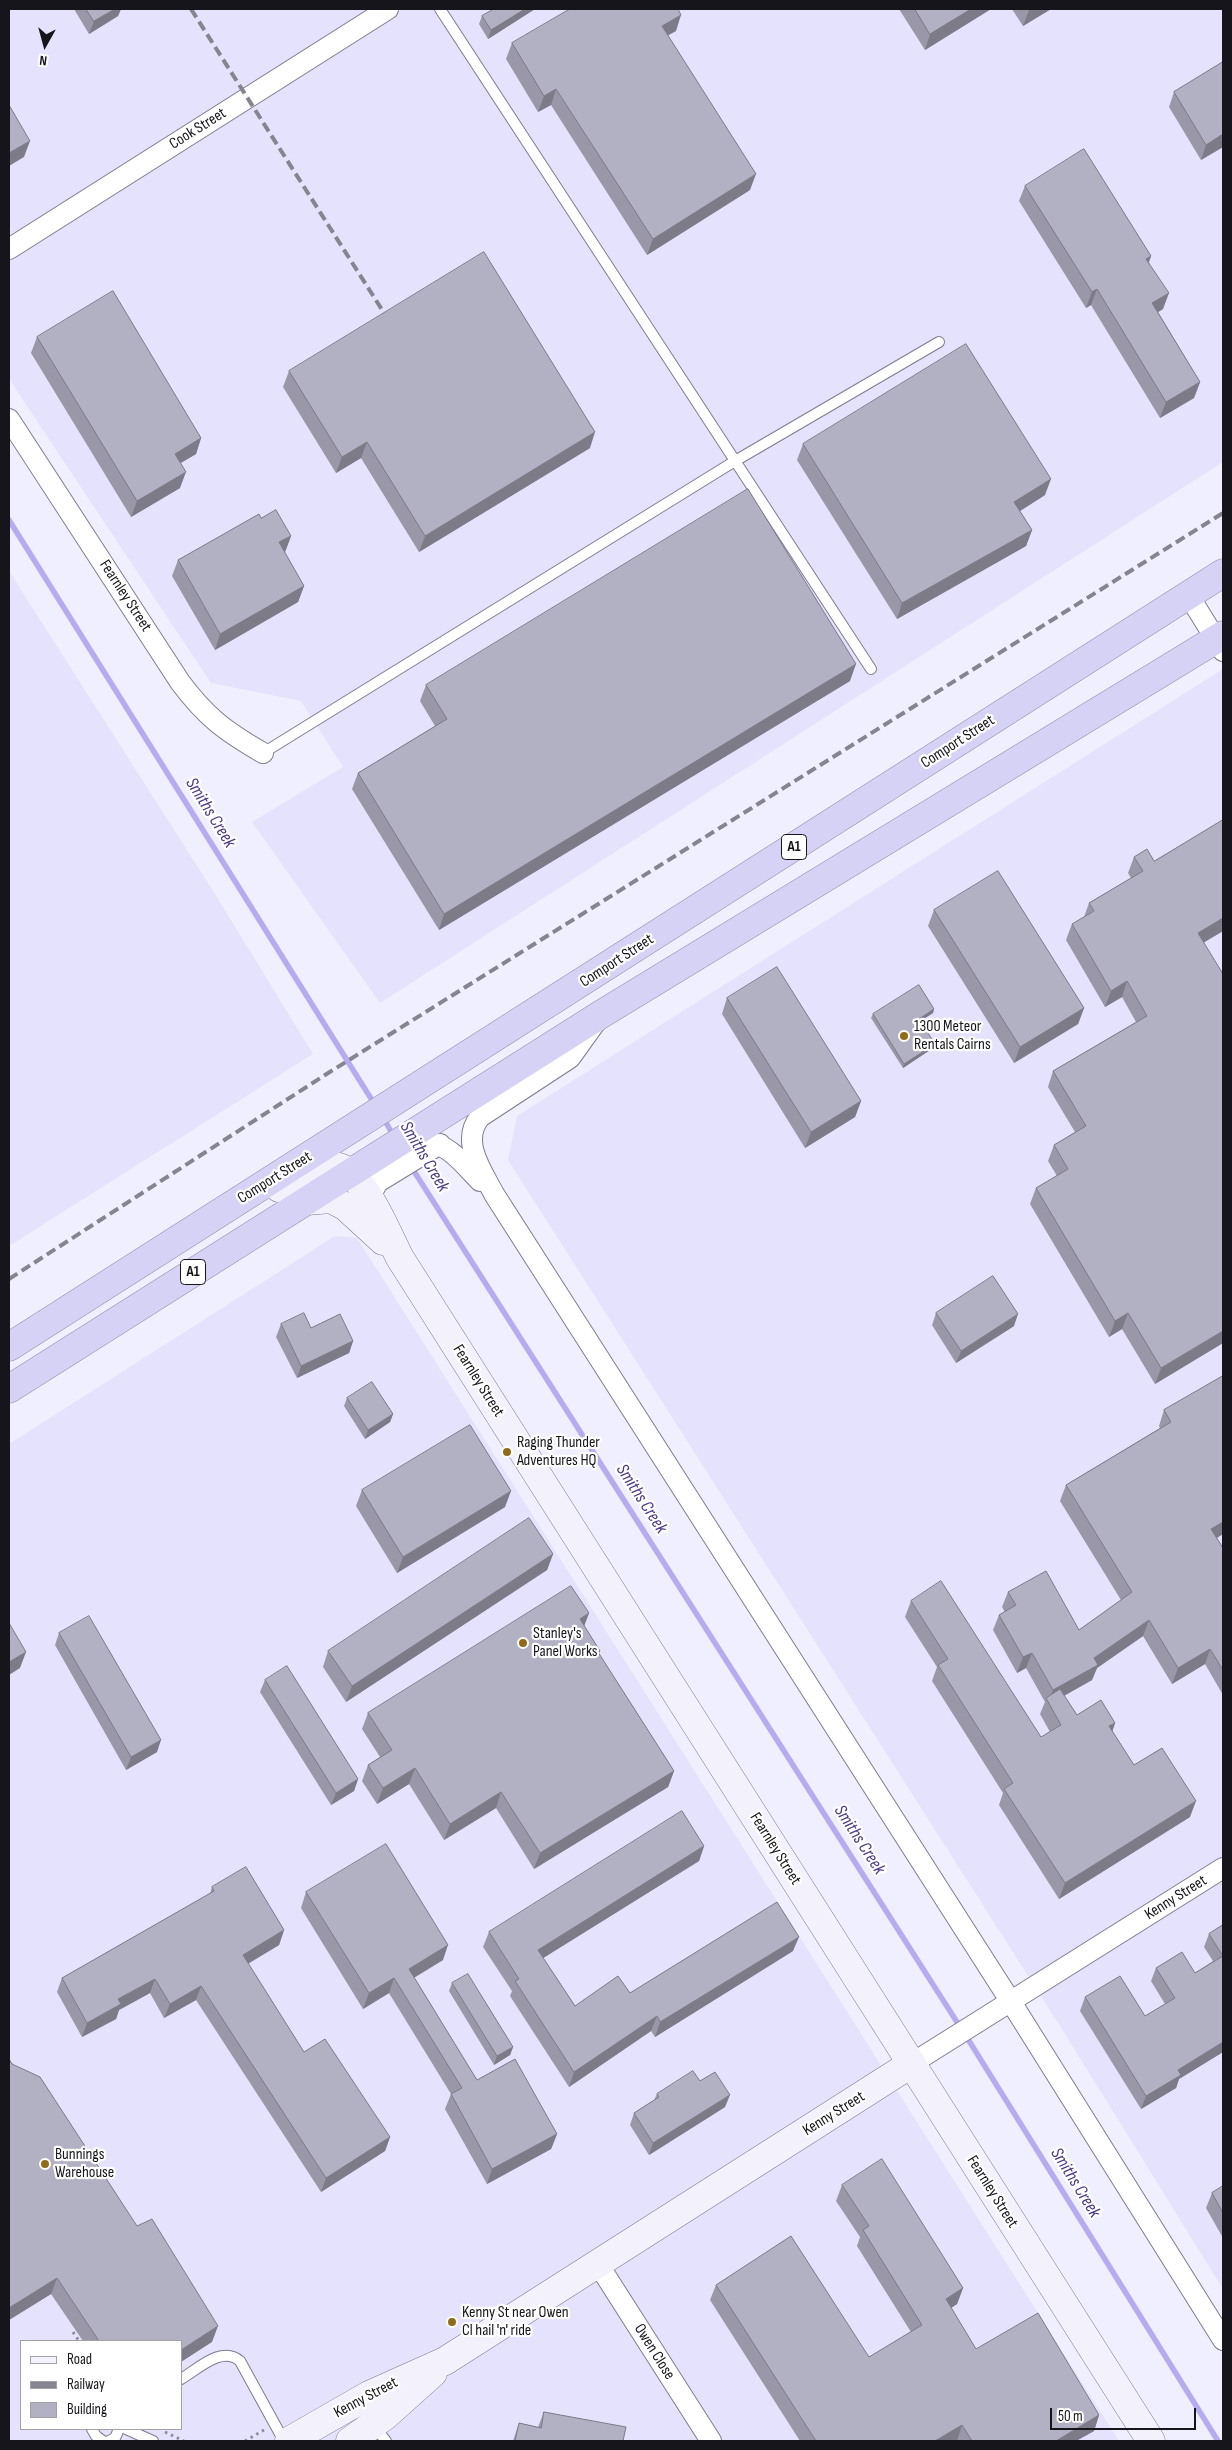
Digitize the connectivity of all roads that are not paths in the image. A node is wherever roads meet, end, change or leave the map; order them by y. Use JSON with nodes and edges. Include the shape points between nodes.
{"nodes":[{"id":1,"x":388,"y":9,"type":"edge"},
{"id":2,"x":440,"y":9,"type":"edge"},
{"id":3,"x":9,"y":249,"type":"edge"},
{"id":4,"x":939,"y":342,"type":"dead end"},
{"id":5,"x":9,"y":419,"type":"edge"},
{"id":6,"x":735,"y":461,"type":"junction"},
{"id":7,"x":1223,"y":573,"type":"edge"},
{"id":8,"x":1189,"y":596,"type":"junction"},
{"id":9,"x":1221,"y":642,"type":"edge"},
{"id":10,"x":871,"y":669,"type":"dead end"},
{"id":11,"x":263,"y":752,"type":"joint"},
{"id":12,"x":600,"y":1015,"type":"junction"},
{"id":13,"x":425,"y":1138,"type":"junction"},
{"id":14,"x":351,"y":1173,"type":"junction"},
{"id":15,"x":494,"y":1194,"type":"junction"},
{"id":16,"x":370,"y":1196,"type":"junction"},
{"id":17,"x":306,"y":1201,"type":"junction"},
{"id":18,"x":148,"y":1256,"type":"junction"},
{"id":19,"x":400,"y":1258,"type":"junction"},
{"id":20,"x":9,"y":1347,"type":"edge"},
{"id":21,"x":9,"y":1389,"type":"edge"},
{"id":22,"x":1223,"y":1868,"type":"edge"},
{"id":23,"x":1011,"y":2002,"type":"junction"},
{"id":24,"x":911,"y":2064,"type":"junction"},
{"id":25,"x":598,"y":2264,"type":"junction"},
{"id":26,"x":1223,"y":2340,"type":"edge"},
{"id":27,"x":445,"y":2361,"type":"junction"},
{"id":28,"x":182,"y":2378,"type":"edge"},
{"id":29,"x":93,"y":2430,"type":"edge"},
{"id":30,"x":119,"y":2430,"type":"edge"},
{"id":31,"x":129,"y":2430,"type":"edge"},
{"id":32,"x":282,"y":2432,"type":"edge"},
{"id":33,"x":380,"y":2433,"type":"edge"},
{"id":34,"x":106,"y":2441,"type":"edge"},
{"id":35,"x":153,"y":2441,"type":"edge"},
{"id":36,"x":284,"y":2441,"type":"edge"},
{"id":37,"x":350,"y":2441,"type":"edge"},
{"id":38,"x":711,"y":2441,"type":"edge"},
{"id":39,"x":1151,"y":2441,"type":"edge"}],
"edges":[{"from":1,"to":3,"type":"street","name":"Cook Street"},
{"from":2,"to":6,"type":"lane"},
{"from":4,"to":6,"type":"lane"},
{"from":5,"to":11,"type":"street","name":"Fearnley Street","via":[[200,709],[220,727]]},
{"from":6,"to":10,"type":"lane"},
{"from":6,"to":11,"type":"lane"},
{"from":7,"to":8,"type":"highway","name":"Comport Street","number":"A1"},
{"from":8,"to":9,"type":"street"},
{"from":8,"to":18,"type":"highway","name":"Comport Street","number":"A1","via":[[356,1128]]},
{"from":9,"to":12,"type":"highway","number":"A1"},
{"from":12,"to":13,"type":"highway","number":"A1"},
{"from":12,"to":15,"type":"street","via":[[570,1058],[480,1117],[476,1123],[472,1130],[473,1151]]},
{"from":13,"to":14,"type":"highway","number":"A1","via":[[378,1156]]},
{"from":13,"to":15,"type":"street","via":[[447,1148]]},
{"from":13,"to":16,"type":"street","via":[[378,1182]]},
{"from":14,"to":16,"type":"street","name":"Fearnley Street"},
{"from":14,"to":17,"type":"highway","number":"A1"},
{"from":14,"to":18,"type":"street","via":[[334,1166],[308,1171],[194,1243]]},
{"from":15,"to":23,"type":"street"},
{"from":16,"to":19,"type":"street","name":"Fearnley Street"},
{"from":17,"to":19,"type":"street","name":"Fearnley Street","via":[[331,1199],[346,1207]]},
{"from":17,"to":21,"type":"highway","number":"A1"},
{"from":18,"to":20,"type":"highway","name":"Comport Street","number":"A1"},
{"from":19,"to":24,"type":"street","name":"Fearnley Street"},
{"from":22,"to":23,"type":"street","name":"Kenny Street"},
{"from":23,"to":24,"type":"street","name":"Kenny Street"},
{"from":23,"to":26,"type":"street"},
{"from":24,"to":25,"type":"street","name":"Kenny Street"},
{"from":24,"to":39,"type":"street","name":"Fearnley Street"},
{"from":25,"to":27,"type":"street","name":"Kenny Street"},
{"from":25,"to":38,"type":"street","name":"Owen Close"},
{"from":27,"to":32,"type":"street","name":"Kenny Street"},
{"from":27,"to":33,"type":"street","name":"Kenny Street"},
{"from":28,"to":32,"type":"lane","via":[[222,2355],[234,2356]]},
{"from":29,"to":34,"type":"lane"},
{"from":30,"to":34,"type":"lane","via":[[118,2435]]},
{"from":31,"to":35,"type":"lane"},
{"from":32,"to":36,"type":"lane"},
{"from":33,"to":37,"type":"street","name":"Kenny Street"}]}
